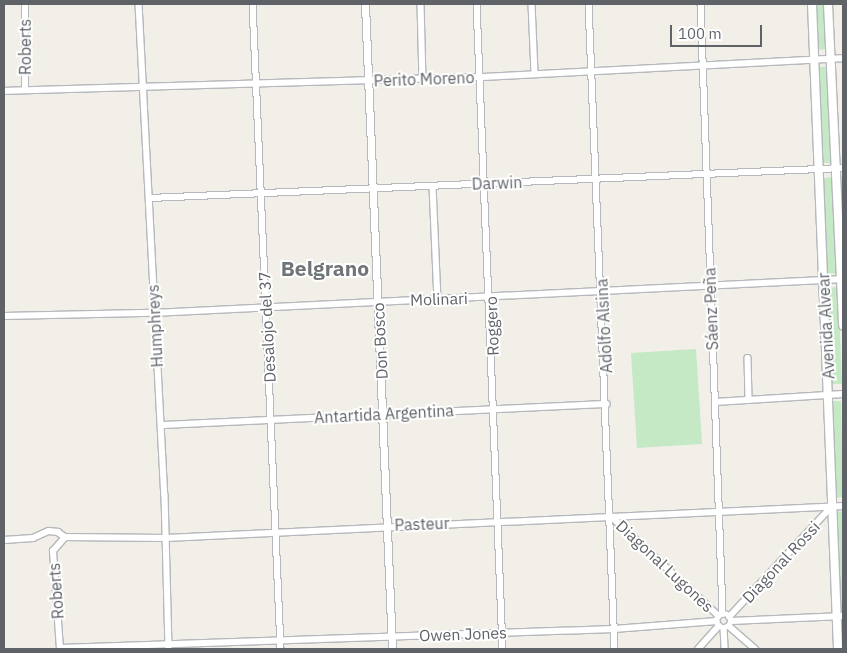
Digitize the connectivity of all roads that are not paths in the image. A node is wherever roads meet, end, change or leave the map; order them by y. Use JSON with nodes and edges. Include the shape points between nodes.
{"nodes":[{"id":1,"x":25,"y":4,"type":"edge"},
{"id":2,"x":140,"y":4,"type":"edge"},
{"id":3,"x":253,"y":4,"type":"edge"},
{"id":4,"x":365,"y":4,"type":"edge"},
{"id":5,"x":420,"y":4,"type":"edge"},
{"id":6,"x":477,"y":4,"type":"edge"},
{"id":7,"x":532,"y":4,"type":"edge"},
{"id":8,"x":589,"y":4,"type":"edge"},
{"id":9,"x":701,"y":4,"type":"edge"},
{"id":10,"x":812,"y":4,"type":"edge"},
{"id":11,"x":828,"y":4,"type":"edge"},
{"id":12,"x":843,"y":58,"type":"edge"},
{"id":13,"x":814,"y":59,"type":"junction"},
{"id":14,"x":830,"y":59,"type":"junction"},
{"id":15,"x":703,"y":64,"type":"junction"},
{"id":16,"x":591,"y":70,"type":"junction"},
{"id":17,"x":535,"y":74,"type":"junction"},
{"id":18,"x":481,"y":77,"type":"junction"},
{"id":19,"x":423,"y":79,"type":"junction"},
{"id":20,"x":370,"y":80,"type":"junction"},
{"id":21,"x":256,"y":84,"type":"junction"},
{"id":22,"x":141,"y":85,"type":"junction"},
{"id":23,"x":25,"y":90,"type":"junction"},
{"id":24,"x":4,"y":91,"type":"edge"},
{"id":25,"x":840,"y":168,"type":"edge"},
{"id":26,"x":819,"y":170,"type":"junction"},
{"id":27,"x":708,"y":176,"type":"junction"},
{"id":28,"x":596,"y":180,"type":"junction"},
{"id":29,"x":485,"y":184,"type":"junction"},
{"id":30,"x":433,"y":186,"type":"junction"},
{"id":31,"x":372,"y":190,"type":"junction"},
{"id":32,"x":261,"y":194,"type":"junction"},
{"id":33,"x":150,"y":198,"type":"junction"},
{"id":34,"x":842,"y":279,"type":"edge"},
{"id":35,"x":824,"y":280,"type":"junction"},
{"id":36,"x":710,"y":288,"type":"junction"},
{"id":37,"x":602,"y":292,"type":"junction"},
{"id":38,"x":491,"y":297,"type":"junction"},
{"id":39,"x":438,"y":299,"type":"junction"},
{"id":40,"x":378,"y":301,"type":"junction"},
{"id":41,"x":266,"y":307,"type":"junction"},
{"id":42,"x":153,"y":313,"type":"junction"},
{"id":43,"x":4,"y":316,"type":"edge"},
{"id":44,"x":843,"y":326,"type":"edge"},
{"id":45,"x":748,"y":358,"type":"dead end"},
{"id":46,"x":829,"y":394,"type":"junction"},
{"id":47,"x":843,"y":394,"type":"edge"},
{"id":48,"x":749,"y":400,"type":"junction"},
{"id":49,"x":716,"y":402,"type":"junction"},
{"id":50,"x":607,"y":404,"type":"junction"},
{"id":51,"x":495,"y":407,"type":"junction"},
{"id":52,"x":383,"y":415,"type":"junction"},
{"id":53,"x":271,"y":419,"type":"junction"},
{"id":54,"x":161,"y":425,"type":"junction"},
{"id":55,"x":832,"y":506,"type":"junction"},
{"id":56,"x":843,"y":506,"type":"edge"},
{"id":57,"x":722,"y":511,"type":"junction"},
{"id":58,"x":611,"y":516,"type":"junction"},
{"id":59,"x":499,"y":522,"type":"junction"},
{"id":60,"x":387,"y":526,"type":"junction"},
{"id":61,"x":275,"y":530,"type":"junction"},
{"id":62,"x":64,"y":537,"type":"junction"},
{"id":63,"x":166,"y":538,"type":"junction"},
{"id":64,"x":4,"y":540,"type":"edge"},
{"id":65,"x":840,"y":616,"type":"edge"},
{"id":66,"x":724,"y":621,"type":"junction"},
{"id":67,"x":614,"y":629,"type":"junction"},
{"id":68,"x":502,"y":633,"type":"junction"},
{"id":69,"x":392,"y":636,"type":"junction"},
{"id":70,"x":280,"y":640,"type":"junction"},
{"id":71,"x":169,"y":647,"type":"edge"},
{"id":72,"x":60,"y":648,"type":"edge"},
{"id":73,"x":281,"y":649,"type":"edge"},
{"id":74,"x":392,"y":649,"type":"edge"},
{"id":75,"x":503,"y":649,"type":"edge"},
{"id":76,"x":615,"y":649,"type":"edge"},
{"id":77,"x":698,"y":649,"type":"edge"},
{"id":78,"x":725,"y":649,"type":"edge"},
{"id":79,"x":755,"y":649,"type":"edge"},
{"id":80,"x":838,"y":649,"type":"edge"}],
"edges":[{"from":1,"to":23,"type":"street","name":"Roberts"},
{"from":2,"to":22,"type":"street","name":"Humphreys"},
{"from":3,"to":21,"type":"street","name":"Desalojo del 37"},
{"from":4,"to":20,"type":"street","name":"Don Bosco"},
{"from":5,"to":19,"type":"street"},
{"from":6,"to":18,"type":"street","name":"Roggero"},
{"from":7,"to":17,"type":"street"},
{"from":8,"to":16,"type":"street","name":"Adolfo Alsina"},
{"from":9,"to":15,"type":"street","name":"Sáenz Peña"},
{"from":10,"to":13,"type":"main road","name":"Avenida Alvear"},
{"from":11,"to":14,"type":"main road","name":"Avenida Alvear"},
{"from":12,"to":14,"type":"street","name":"Perito Moreno"},
{"from":13,"to":14,"type":"street","name":"Perito Moreno"},
{"from":13,"to":15,"type":"street","name":"Perito Moreno"},
{"from":13,"to":26,"type":"main road","name":"Avenida Alvear"},
{"from":14,"to":25,"type":"main road","name":"Avenida Alvear"},
{"from":15,"to":16,"type":"street","name":"Perito Moreno"},
{"from":15,"to":27,"type":"street","name":"Sáenz Peña"},
{"from":16,"to":17,"type":"street","name":"Perito Moreno"},
{"from":16,"to":28,"type":"street","name":"Adolfo Alsina"},
{"from":17,"to":18,"type":"street","name":"Perito Moreno"},
{"from":18,"to":19,"type":"street","name":"Perito Moreno"},
{"from":18,"to":29,"type":"street","name":"Roggero"},
{"from":19,"to":20,"type":"street","name":"Perito Moreno"},
{"from":20,"to":21,"type":"street","name":"Perito Moreno"},
{"from":20,"to":31,"type":"street","name":"Don Bosco"},
{"from":21,"to":22,"type":"street","name":"Perito Moreno"},
{"from":21,"to":32,"type":"street","name":"Desalojo del 37"},
{"from":22,"to":23,"type":"street","name":"Perito Moreno"},
{"from":22,"to":33,"type":"street","name":"Humphreys"},
{"from":23,"to":24,"type":"street","name":"Perito Moreno"},
{"from":25,"to":26,"type":"street","name":"Darwin"},
{"from":25,"to":34,"type":"main road","name":"Avenida Alvear"},
{"from":26,"to":27,"type":"street","name":"Darwin"},
{"from":26,"to":35,"type":"main road","name":"Avenida Alvear"},
{"from":27,"to":28,"type":"street","name":"Darwin"},
{"from":27,"to":36,"type":"street","name":"Sáenz Peña"},
{"from":28,"to":29,"type":"street","name":"Darwin"},
{"from":28,"to":37,"type":"street","name":"Adolfo Alsina"},
{"from":29,"to":30,"type":"street","name":"Darwin"},
{"from":29,"to":38,"type":"street","name":"Roggero"},
{"from":30,"to":31,"type":"street","name":"Darwin"},
{"from":30,"to":39,"type":"street"},
{"from":31,"to":32,"type":"street","name":"Darwin"},
{"from":31,"to":40,"type":"street","name":"Don Bosco"},
{"from":32,"to":33,"type":"street","name":"Darwin"},
{"from":32,"to":41,"type":"street","name":"Desalojo del 37"},
{"from":33,"to":42,"type":"street","name":"Humphreys"},
{"from":34,"to":35,"type":"street","name":"Molinari"},
{"from":34,"to":44,"type":"main road","name":"Avenida Alvear"},
{"from":35,"to":36,"type":"street","name":"Molinari"},
{"from":35,"to":46,"type":"main road","name":"Avenida Alvear"},
{"from":36,"to":37,"type":"street","name":"Molinari"},
{"from":36,"to":49,"type":"street","name":"Sáenz Peña"},
{"from":37,"to":38,"type":"street","name":"Molinari"},
{"from":37,"to":50,"type":"street","name":"Adolfo Alsina"},
{"from":38,"to":39,"type":"street","name":"Molinari"},
{"from":38,"to":51,"type":"street","name":"Roggero"},
{"from":39,"to":40,"type":"street","name":"Molinari"},
{"from":40,"to":41,"type":"street","name":"Molinari"},
{"from":40,"to":52,"type":"street","name":"Don Bosco"},
{"from":41,"to":42,"type":"street","name":"Molinari"},
{"from":41,"to":53,"type":"street","name":"Desalojo del 37"},
{"from":42,"to":43,"type":"street","name":"Molinari"},
{"from":42,"to":54,"type":"street","name":"Humphreys"},
{"from":45,"to":48,"type":"street"},
{"from":46,"to":47,"type":"street"},
{"from":46,"to":48,"type":"street"},
{"from":46,"to":55,"type":"main road","name":"Avenida Alvear"},
{"from":48,"to":49,"type":"street"},
{"from":49,"to":57,"type":"street","name":"Sáenz Peña"},
{"from":50,"to":51,"type":"street","name":"Antartida Argentina"},
{"from":50,"to":58,"type":"street","name":"Adolfo Alsina"},
{"from":51,"to":52,"type":"street","name":"Antartida Argentina"},
{"from":51,"to":59,"type":"street","name":"Roggero"},
{"from":52,"to":53,"type":"street","name":"Antartida Argentina"},
{"from":52,"to":60,"type":"street","name":"Don Bosco"},
{"from":53,"to":54,"type":"street","name":"Antartida Argentina"},
{"from":53,"to":61,"type":"street","name":"Desalojo del 37"},
{"from":54,"to":63,"type":"street","name":"Humphreys"},
{"from":55,"to":56,"type":"street","name":"Pasteur"},
{"from":55,"to":57,"type":"street","name":"Pasteur"},
{"from":55,"to":65,"type":"main road","name":"Avenida Alvear"},
{"from":55,"to":66,"type":"street","name":"Diagonal Rossi"},
{"from":57,"to":58,"type":"street","name":"Pasteur"},
{"from":57,"to":66,"type":"street","name":"Sáenz Peña"},
{"from":58,"to":59,"type":"street","name":"Pasteur"},
{"from":58,"to":66,"type":"street","name":"Diagonal Lugones"},
{"from":58,"to":67,"type":"street","name":"Adolfo Alsina"},
{"from":59,"to":60,"type":"street","name":"Pasteur"},
{"from":59,"to":68,"type":"street","name":"Roggero"},
{"from":60,"to":61,"type":"street","name":"Pasteur"},
{"from":60,"to":69,"type":"street","name":"Don Bosco"},
{"from":61,"to":63,"type":"street","name":"Pasteur"},
{"from":61,"to":70,"type":"street","name":"Desalojo del 37"},
{"from":62,"to":63,"type":"street","name":"Pasteur"},
{"from":62,"to":64,"type":"street","name":"Pasteur","via":[[49,531],[33,538]]},
{"from":62,"to":72,"type":"street","name":"Roberts","via":[[53,551]]},
{"from":63,"to":71,"type":"street","name":"Humphreys"},
{"from":65,"to":66,"type":"street","name":"Owen Jones"},
{"from":65,"to":80,"type":"main road","name":"Avenida Alvear"},
{"from":66,"to":67,"type":"street","name":"Owen Jones"},
{"from":66,"to":77,"type":"street","name":"Diagonal Rossi"},
{"from":66,"to":78,"type":"street","name":"Sáenz Peña"},
{"from":66,"to":79,"type":"street","name":"Diagonal Lugones"},
{"from":67,"to":68,"type":"street","name":"Owen Jones"},
{"from":67,"to":76,"type":"street","name":"Adolfo Alsina"},
{"from":68,"to":69,"type":"street","name":"Owen Jones"},
{"from":68,"to":75,"type":"street","name":"Roggero"},
{"from":69,"to":70,"type":"street","name":"Owen Jones"},
{"from":69,"to":74,"type":"street","name":"Don Bosco"},
{"from":70,"to":71,"type":"street","name":"Owen Jones"},
{"from":70,"to":73,"type":"street","name":"Desalojo del 37"},
{"from":71,"to":72,"type":"street","name":"Owen Jones"}]}
